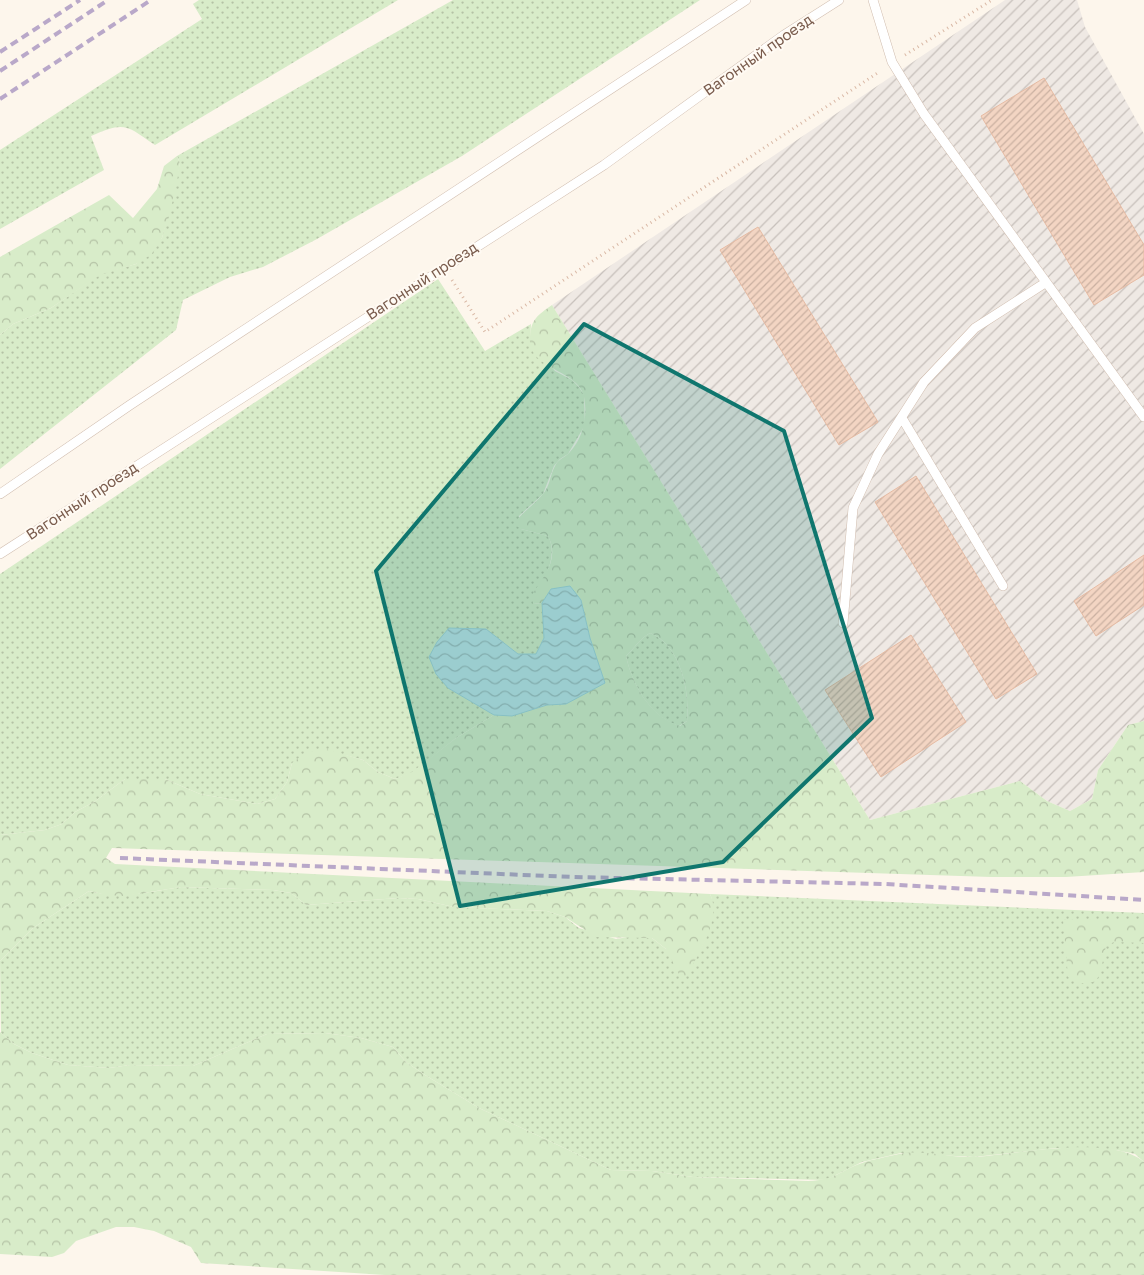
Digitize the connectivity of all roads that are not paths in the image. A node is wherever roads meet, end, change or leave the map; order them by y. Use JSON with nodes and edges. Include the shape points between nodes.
{"nodes":[{"id":1,"x":746,"y":0,"type":"edge"},
{"id":2,"x":839,"y":0,"type":"edge"},
{"id":3,"x":873,"y":0,"type":"edge"},
{"id":4,"x":1045,"y":283,"type":"junction"},
{"id":5,"x":1144,"y":417,"type":"edge"},
{"id":6,"x":902,"y":418,"type":"junction"},
{"id":7,"x":0,"y":494,"type":"edge"},
{"id":8,"x":0,"y":554,"type":"edge"},
{"id":9,"x":1003,"y":586,"type":"dead end"},
{"id":10,"x":843,"y":623,"type":"dead end"}],
"edges":[{"from":1,"to":7,"type":"lane"},
{"from":2,"to":8,"type":"lane","name":"Вагонный проезд","via":[[784,35],[604,165]]},
{"from":3,"to":4,"type":"lane","via":[[892,62],[924,114]]},
{"from":4,"to":5,"type":"lane"},
{"from":4,"to":6,"type":"lane","via":[[975,328],[924,382]]},
{"from":6,"to":9,"type":"lane"},
{"from":6,"to":10,"type":"lane","via":[[878,454],[853,508]]}]}
